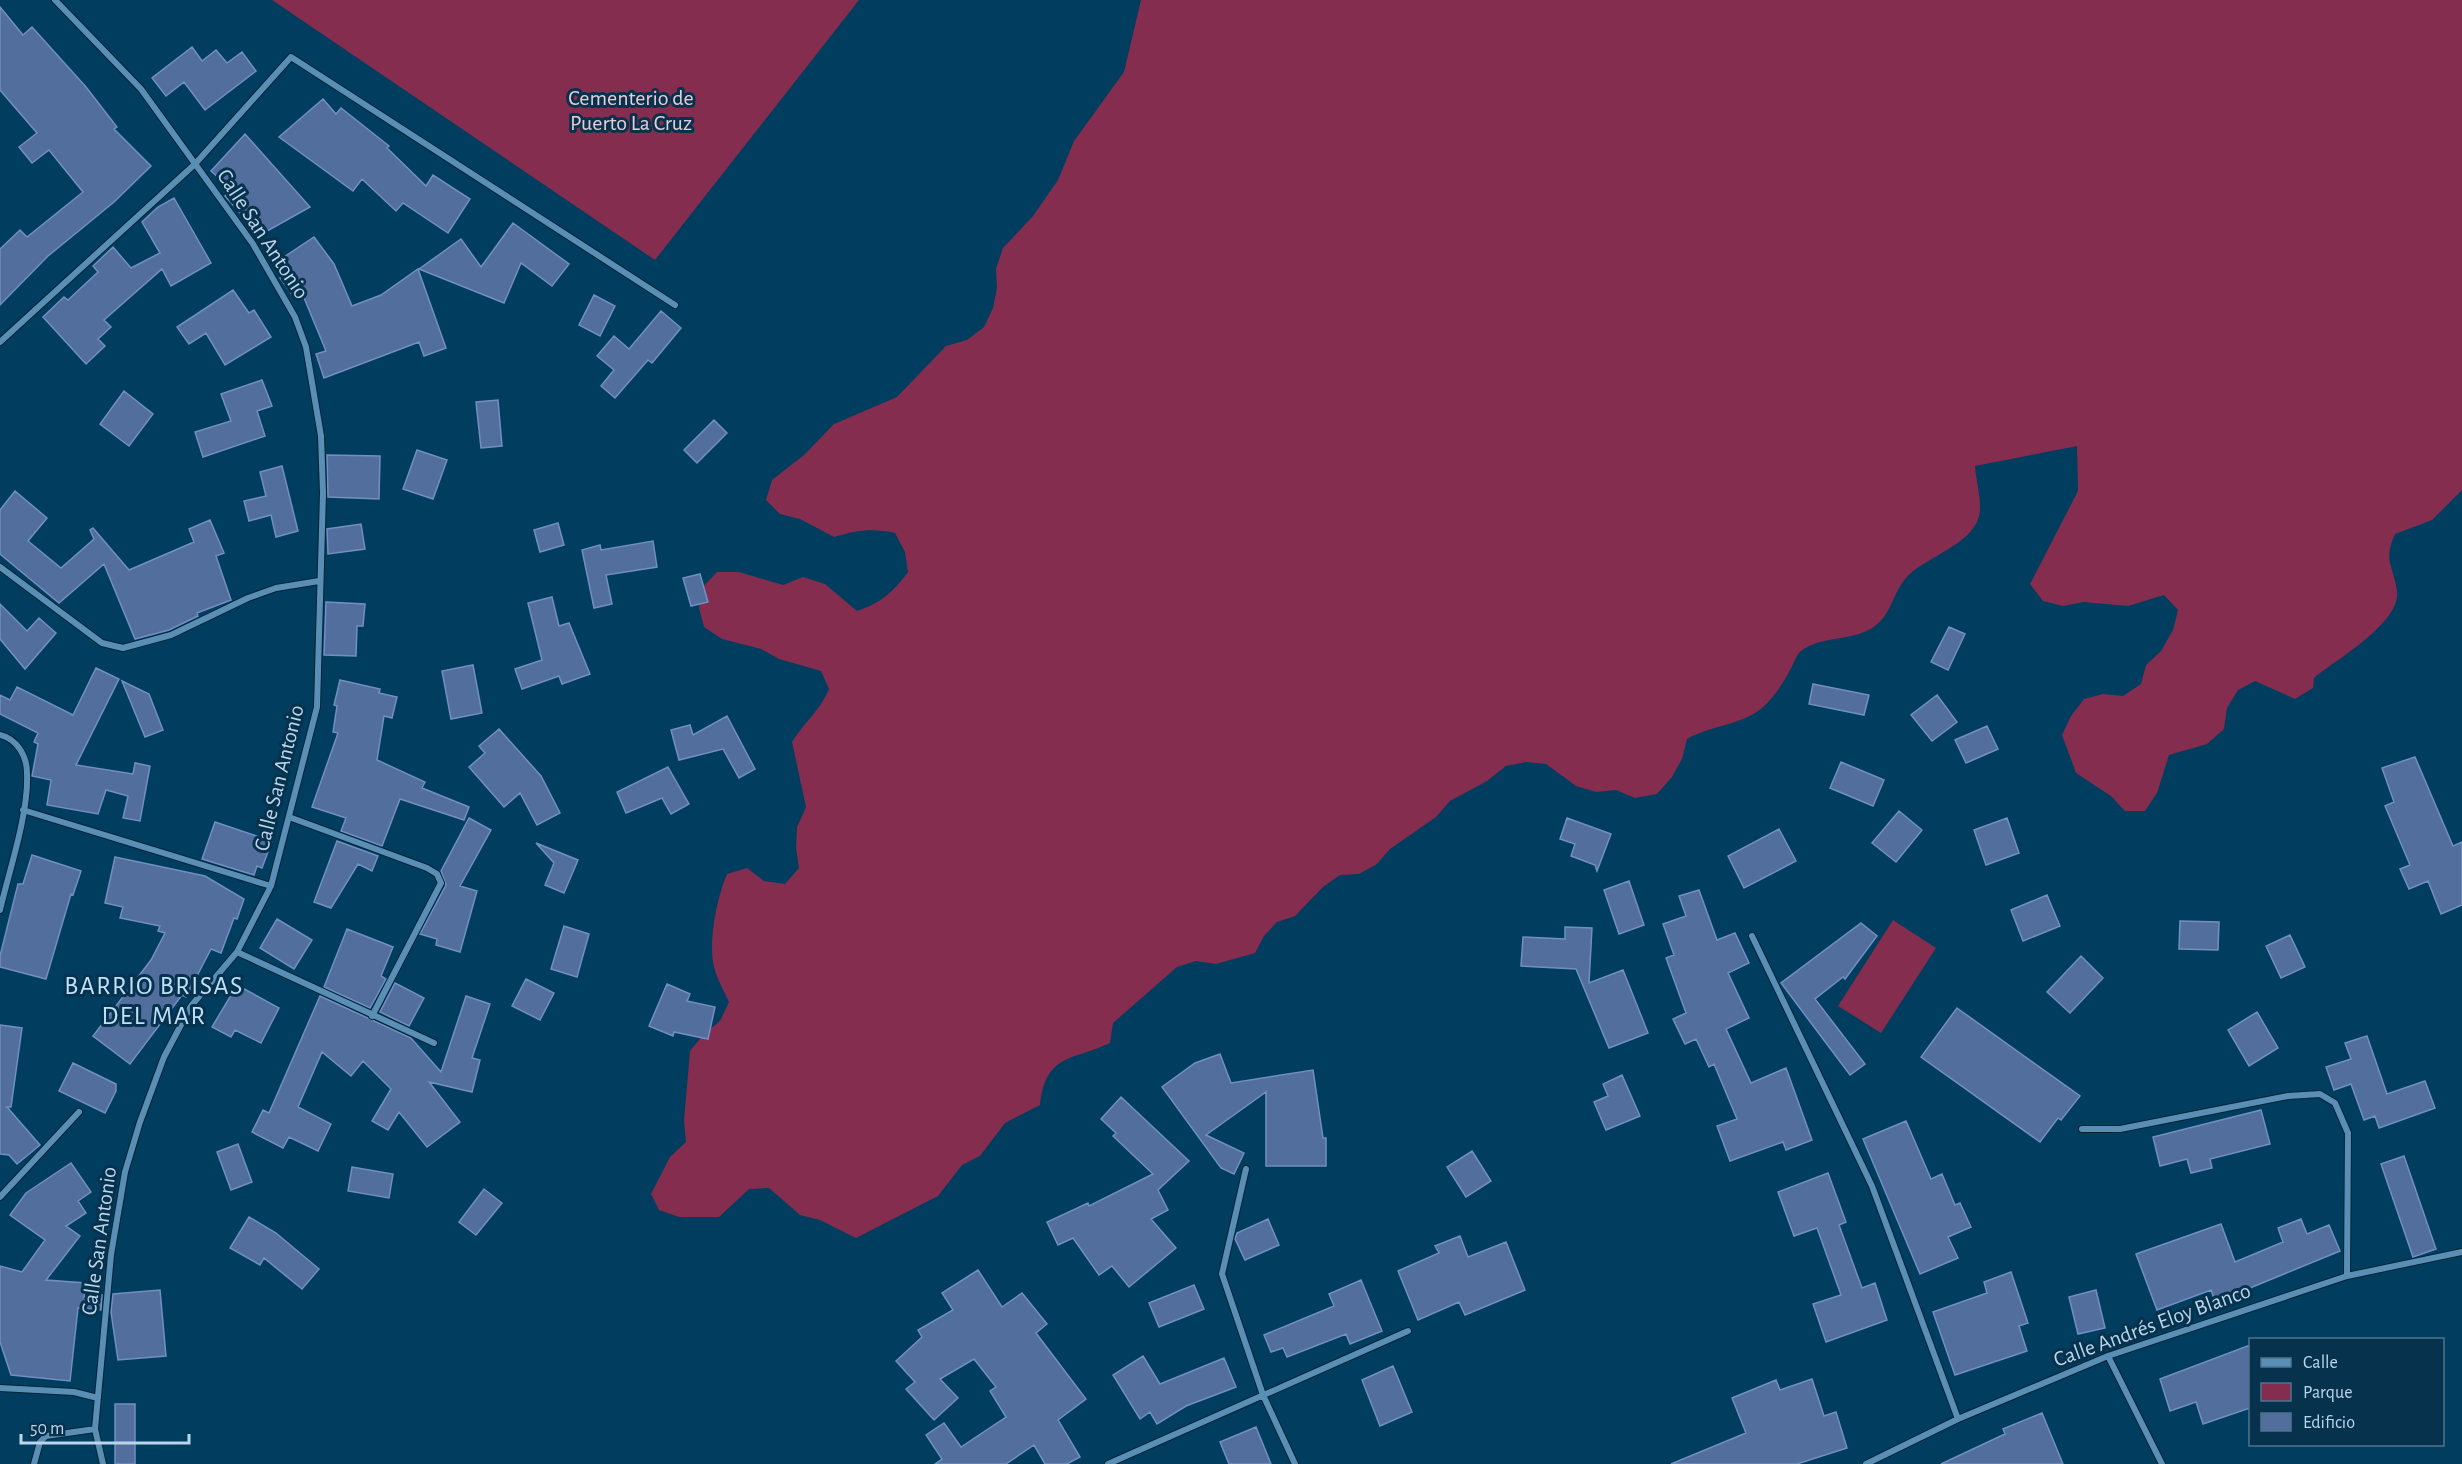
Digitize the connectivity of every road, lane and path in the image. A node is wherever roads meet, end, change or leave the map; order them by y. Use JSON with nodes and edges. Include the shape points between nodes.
{"nodes":[{"id":1,"x":55,"y":0,"type":"edge"},
{"id":2,"x":195,"y":164,"type":"junction"},
{"id":3,"x":675,"y":305,"type":"dead end"},
{"id":4,"x":0,"y":342,"type":"edge"},
{"id":5,"x":0,"y":567,"type":"edge"},
{"id":6,"x":319,"y":581,"type":"junction"},
{"id":7,"x":0,"y":735,"type":"edge"},
{"id":8,"x":23,"y":810,"type":"junction"},
{"id":9,"x":289,"y":817,"type":"junction"},
{"id":10,"x":271,"y":886,"type":"junction"},
{"id":11,"x":0,"y":910,"type":"edge"},
{"id":12,"x":1752,"y":936,"type":"dead end"},
{"id":13,"x":237,"y":952,"type":"junction"},
{"id":14,"x":372,"y":1016,"type":"junction"},
{"id":15,"x":434,"y":1044,"type":"dead end"},
{"id":16,"x":79,"y":1112,"type":"dead end"},
{"id":17,"x":2082,"y":1129,"type":"dead end"},
{"id":18,"x":1246,"y":1169,"type":"dead end"},
{"id":19,"x":0,"y":1197,"type":"edge"},
{"id":20,"x":2462,"y":1252,"type":"edge"},
{"id":21,"x":2347,"y":1276,"type":"junction"},
{"id":22,"x":1408,"y":1332,"type":"dead end"},
{"id":23,"x":2108,"y":1356,"type":"junction"},
{"id":24,"x":0,"y":1388,"type":"edge"},
{"id":25,"x":1263,"y":1395,"type":"junction"},
{"id":26,"x":98,"y":1398,"type":"junction"},
{"id":27,"x":1958,"y":1419,"type":"junction"},
{"id":28,"x":95,"y":1429,"type":"junction"},
{"id":29,"x":34,"y":1464,"type":"edge"},
{"id":30,"x":103,"y":1464,"type":"edge"},
{"id":31,"x":1108,"y":1464,"type":"edge"},
{"id":32,"x":1295,"y":1464,"type":"edge"},
{"id":33,"x":1866,"y":1464,"type":"edge"},
{"id":34,"x":2162,"y":1464,"type":"edge"}],
"edges":[{"from":1,"to":2,"type":"street","name":"Calle San Antonio","via":[[141,89]]},
{"from":2,"to":3,"type":"street","via":[[291,57]]},
{"from":2,"to":4,"type":"street"},
{"from":2,"to":6,"type":"street","name":"Calle San Antonio","via":[[253,244],[294,317],[306,347],[321,436]]},
{"from":5,"to":6,"type":"street","via":[[102,643],[123,648],[171,635],[276,588]]},
{"from":6,"to":9,"type":"street","name":"Calle San Antonio","via":[[317,707]]},
{"from":7,"to":8,"type":"street","via":[[9,737],[25,761]]},
{"from":8,"to":10,"type":"street"},
{"from":8,"to":11,"type":"street"},
{"from":9,"to":10,"type":"street","name":"Calle San Antonio"},
{"from":9,"to":14,"type":"street","via":[[427,868],[437,874],[441,883]]},
{"from":10,"to":13,"type":"street","name":"Calle San Antonio"},
{"from":12,"to":27,"type":"street","via":[[1872,1186]]},
{"from":13,"to":14,"type":"street"},
{"from":13,"to":26,"type":"street","name":"Calle San Antonio","via":[[191,1006],[164,1057],[140,1122],[125,1172],[111,1255]]},
{"from":14,"to":15,"type":"street"},
{"from":16,"to":19,"type":"street"},
{"from":17,"to":21,"type":"street","via":[[2121,1129],[2288,1096],[2320,1094],[2335,1103],[2348,1133]]},
{"from":18,"to":25,"type":"street","via":[[1222,1274]]},
{"from":20,"to":21,"type":"street","name":"Calle Andrés Eloy Blanco"},
{"from":21,"to":23,"type":"street","name":"Calle Andrés Eloy Blanco"},
{"from":22,"to":25,"type":"street"},
{"from":23,"to":27,"type":"street","name":"Calle Andrés Eloy Blanco"},
{"from":23,"to":34,"type":"street"},
{"from":24,"to":26,"type":"street","via":[[74,1392]]},
{"from":25,"to":31,"type":"street"},
{"from":25,"to":32,"type":"street"},
{"from":26,"to":28,"type":"street","name":"Calle San Antonio"},
{"from":27,"to":33,"type":"street","name":"Calle Andrés Eloy Blanco"},
{"from":28,"to":29,"type":"street","via":[[46,1436],[40,1442]]},
{"from":28,"to":30,"type":"street","name":"Calle San Antonio"}]}
